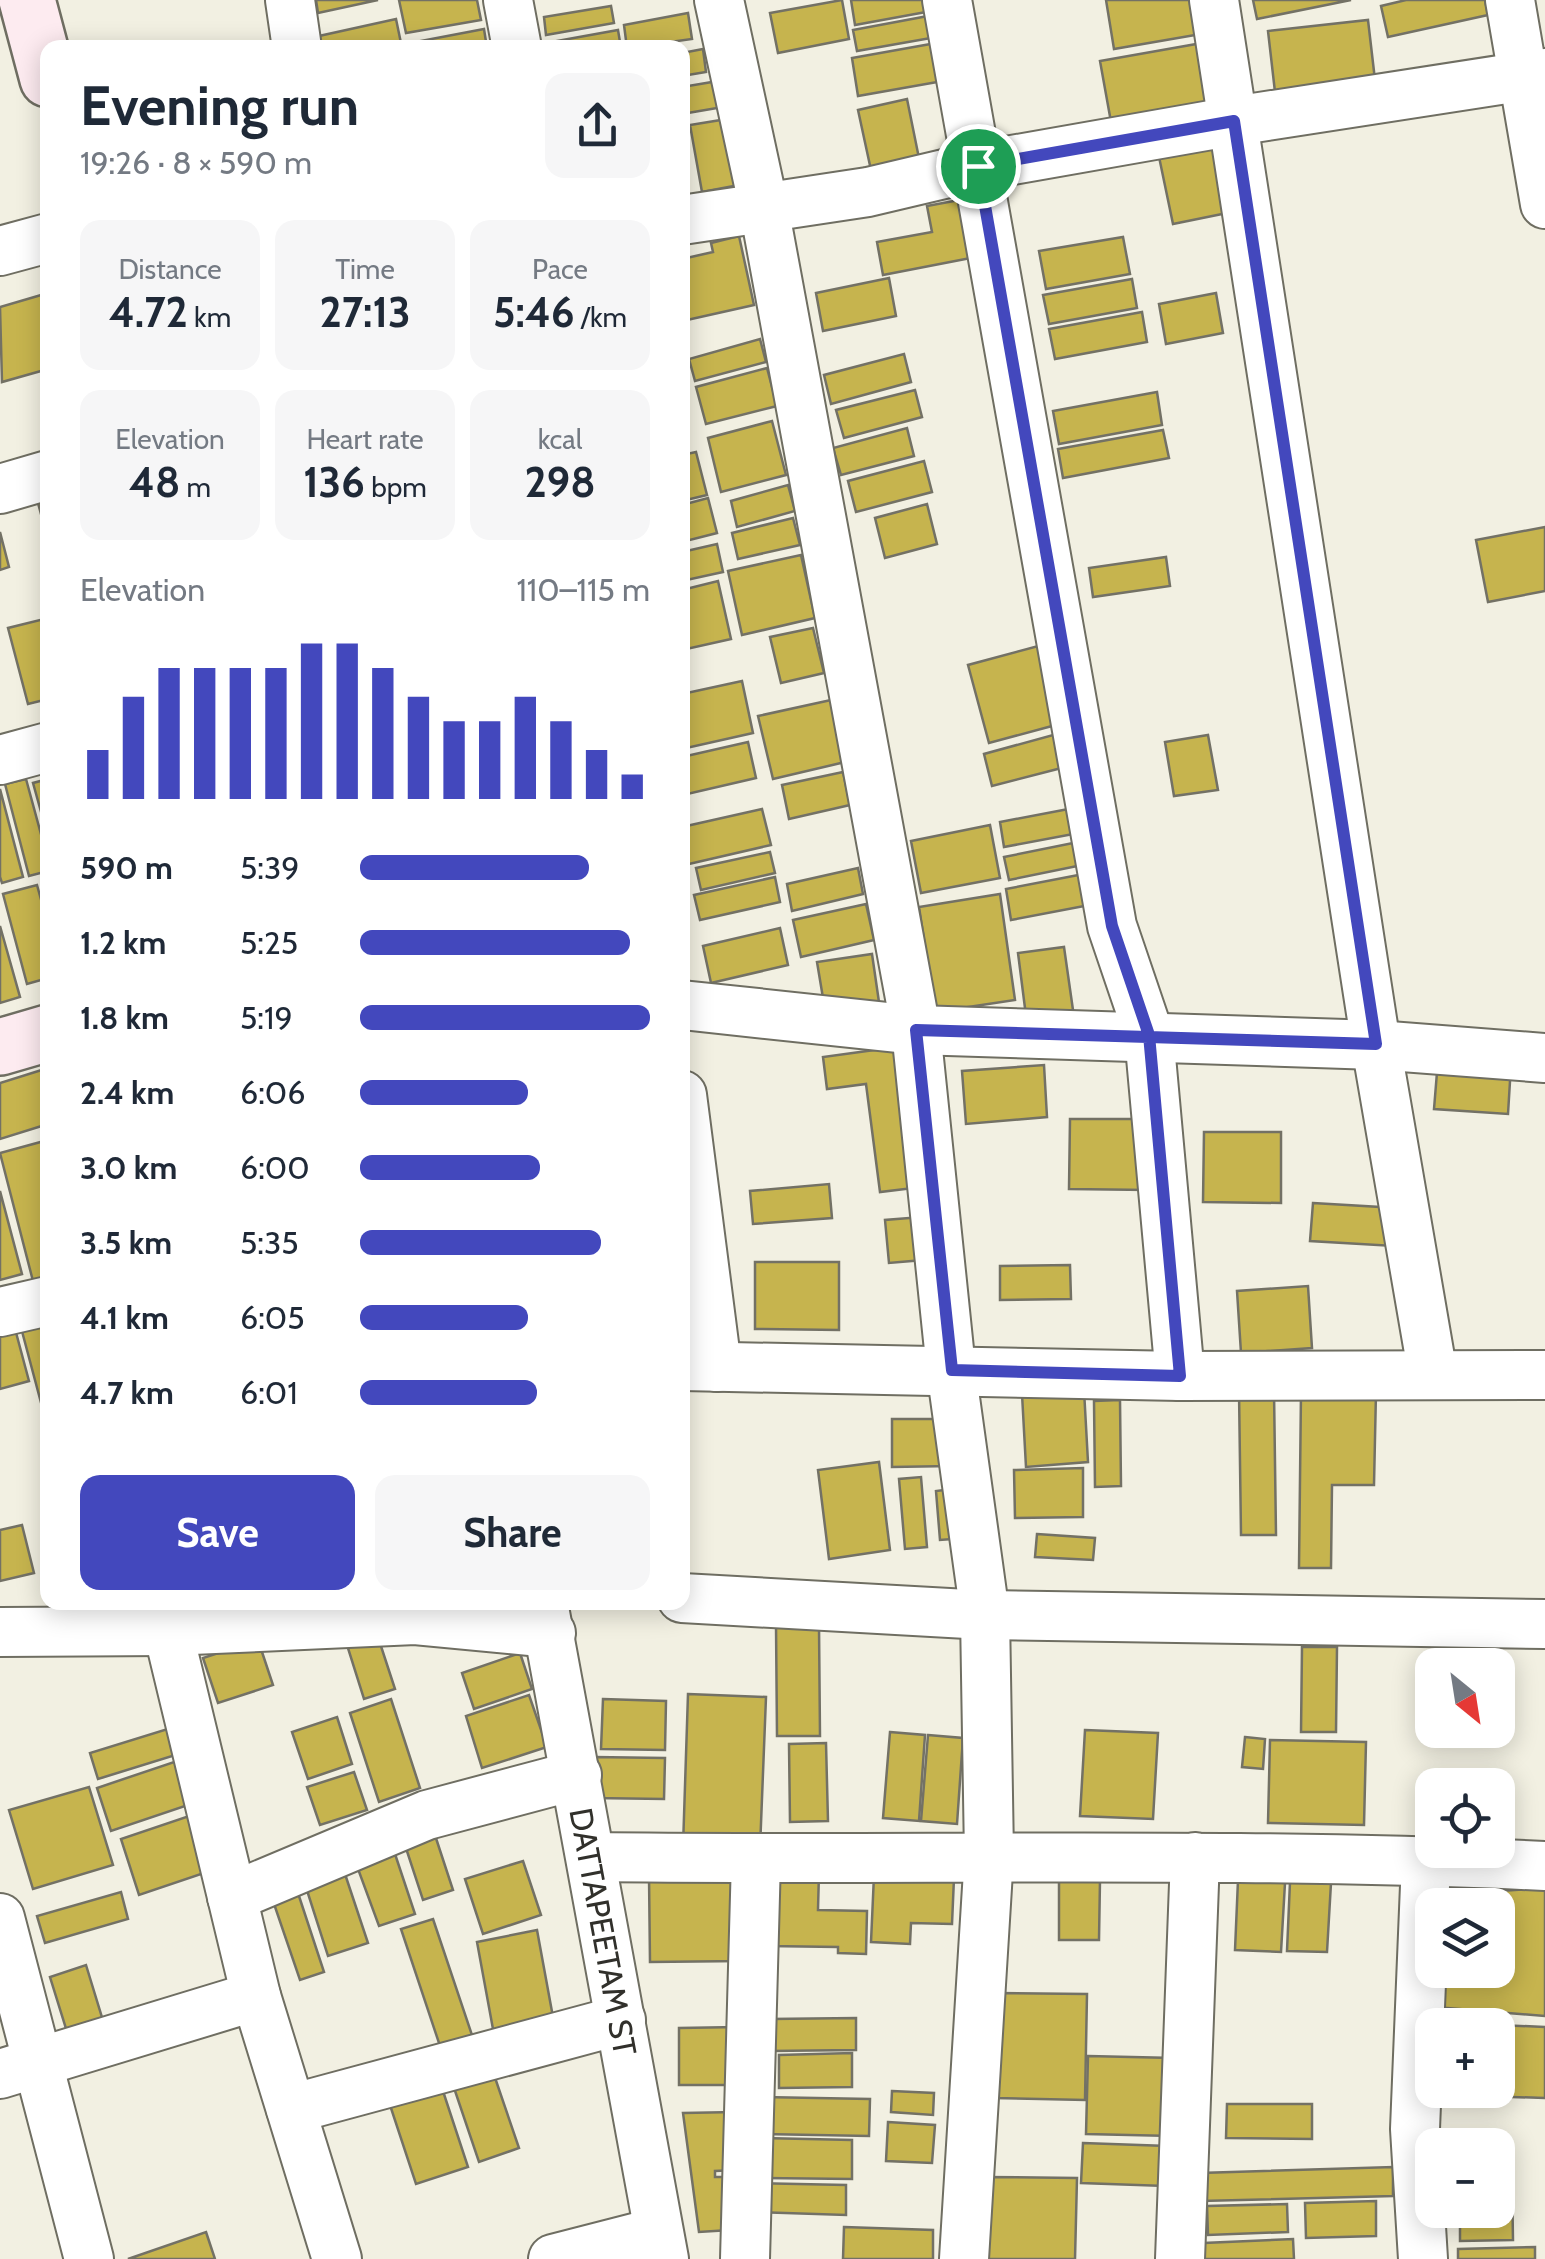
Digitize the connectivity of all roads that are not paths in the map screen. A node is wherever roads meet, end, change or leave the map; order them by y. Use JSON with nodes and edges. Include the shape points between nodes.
{"nodes":[{"id":1,"x":290,"y":0,"type":"edge"},
{"id":2,"x":508,"y":0,"type":"edge"},
{"id":3,"x":719,"y":0,"type":"edge"},
{"id":4,"x":948,"y":0,"type":"edge"},
{"id":5,"x":1214,"y":0,"type":"edge"},
{"id":6,"x":1510,"y":0,"type":"edge"},
{"id":7,"x":20,"y":16,"type":"edge"},
{"id":8,"x":297,"y":40,"type":"edge"},
{"id":9,"x":516,"y":40,"type":"edge"},
{"id":10,"x":40,"y":61,"type":"edge"},
{"id":11,"x":1535,"y":75,"type":"edge"},
{"id":12,"x":1234,"y":121,"type":"junction"},
{"id":13,"x":978,"y":166,"type":"junction"},
{"id":14,"x":1545,"y":204,"type":"edge"},
{"id":15,"x":764,"y":208,"type":"junction"},
{"id":16,"x":690,"y":219,"type":"edge"},
{"id":17,"x":40,"y":240,"type":"edge"},
{"id":18,"x":0,"y":251,"type":"edge"},
{"id":19,"x":40,"y":477,"type":"edge"},
{"id":20,"x":0,"y":488,"type":"edge"},
{"id":21,"x":40,"y":749,"type":"edge"},
{"id":22,"x":0,"y":760,"type":"edge"},
{"id":23,"x":690,"y":1006,"type":"edge"},
{"id":24,"x":916,"y":1030,"type":"junction"},
{"id":25,"x":40,"y":1035,"type":"edge"},
{"id":26,"x":1149,"y":1035,"type":"junction"},
{"id":27,"x":1376,"y":1044,"type":"junction"},
{"id":28,"x":0,"y":1047,"type":"edge"},
{"id":29,"x":1545,"y":1058,"type":"edge"},
{"id":30,"x":690,"y":1215,"type":"edge"},
{"id":31,"x":40,"y":1303,"type":"edge"},
{"id":32,"x":0,"y":1312,"type":"edge"},
{"id":33,"x":700,"y":1366,"type":"edge"},
{"id":34,"x":952,"y":1370,"type":"junction"},
{"id":35,"x":1433,"y":1375,"type":"junction"},
{"id":36,"x":1180,"y":1376,"type":"junction"},
{"id":37,"x":1545,"y":1376,"type":"edge"},
{"id":38,"x":690,"y":1598,"type":"edge"},
{"id":39,"x":413,"y":1611,"type":"edge"},
{"id":40,"x":985,"y":1615,"type":"junction"},
{"id":41,"x":165,"y":1617,"type":"edge"},
{"id":42,"x":547,"y":1618,"type":"edge"},
{"id":43,"x":1545,"y":1624,"type":"edge"},
{"id":44,"x":0,"y":1632,"type":"edge"},
{"id":45,"x":577,"y":1775,"type":"junction"},
{"id":46,"x":990,"y":1855,"type":"junction"},
{"id":47,"x":1195,"y":1856,"type":"junction"},
{"id":48,"x":592,"y":1857,"type":"junction"},
{"id":49,"x":756,"y":1859,"type":"junction"},
{"id":50,"x":1415,"y":1860,"type":"edge"},
{"id":51,"x":1515,"y":1864,"type":"edge"},
{"id":52,"x":1545,"y":1866,"type":"edge"},
{"id":53,"x":1426,"y":1868,"type":"edge"},
{"id":54,"x":232,"y":1897,"type":"junction"},
{"id":55,"x":0,"y":1918,"type":"edge"},
{"id":56,"x":256,"y":1996,"type":"junction"},
{"id":57,"x":620,"y":2020,"type":"junction"},
{"id":58,"x":19,"y":2067,"type":"edge"},
{"id":59,"x":291,"y":2109,"type":"junction"},
{"id":60,"x":661,"y":2246,"type":"edge"},
{"id":61,"x":90,"y":2259,"type":"edge"},
{"id":62,"x":337,"y":2259,"type":"edge"},
{"id":63,"x":553,"y":2259,"type":"edge"},
{"id":64,"x":744,"y":2259,"type":"edge"},
{"id":65,"x":964,"y":2259,"type":"edge"},
{"id":66,"x":1180,"y":2259,"type":"edge"},
{"id":67,"x":1423,"y":2259,"type":"edge"}],
"edges":[{"from":1,"to":8,"type":"street"},
{"from":2,"to":9,"type":"street"},
{"from":3,"to":15,"type":"street"},
{"from":4,"to":13,"type":"street"},
{"from":5,"to":12,"type":"street"},
{"from":6,"to":11,"type":"street"},
{"from":7,"to":10,"type":"street"},
{"from":11,"to":12,"type":"street"},
{"from":11,"to":14,"type":"street"},
{"from":12,"to":13,"type":"street"},
{"from":12,"to":27,"type":"street"},
{"from":13,"to":15,"type":"street"},
{"from":13,"to":26,"type":"street","via":[[1112,926]]},
{"from":15,"to":16,"type":"street"},
{"from":15,"to":24,"type":"street"},
{"from":17,"to":18,"type":"street"},
{"from":19,"to":20,"type":"street"},
{"from":21,"to":22,"type":"street"},
{"from":23,"to":24,"type":"street"},
{"from":24,"to":26,"type":"street"},
{"from":24,"to":34,"type":"street"},
{"from":25,"to":28,"type":"street"},
{"from":26,"to":27,"type":"street"},
{"from":26,"to":36,"type":"street"},
{"from":27,"to":29,"type":"street"},
{"from":27,"to":35,"type":"street"},
{"from":30,"to":33,"type":"street"},
{"from":31,"to":32,"type":"street"},
{"from":33,"to":34,"type":"street"},
{"from":34,"to":36,"type":"street"},
{"from":34,"to":40,"type":"street"},
{"from":35,"to":36,"type":"street"},
{"from":35,"to":37,"type":"street"},
{"from":38,"to":40,"type":"street"},
{"from":39,"to":41,"type":"street"},
{"from":39,"to":42,"type":"street"},
{"from":40,"to":43,"type":"street"},
{"from":40,"to":46,"type":"street"},
{"from":41,"to":44,"type":"street"},
{"from":41,"to":54,"type":"street"},
{"from":42,"to":45,"type":"street","name":"DATTAPEETAM ST"},
{"from":45,"to":48,"type":"street","name":"DATTAPEETAM ST"},
{"from":45,"to":54,"type":"street","via":[[428,1815]]},
{"from":46,"to":47,"type":"street"},
{"from":46,"to":49,"type":"street"},
{"from":46,"to":65,"type":"street"},
{"from":47,"to":50,"type":"street"},
{"from":47,"to":66,"type":"street"},
{"from":48,"to":49,"type":"street"},
{"from":48,"to":57,"type":"street","name":"DATTAPEETAM ST"},
{"from":49,"to":64,"type":"street"},
{"from":51,"to":52,"type":"street"},
{"from":53,"to":67,"type":"street","via":[[1416,2129]]},
{"from":54,"to":56,"type":"street"},
{"from":55,"to":58,"type":"street"},
{"from":56,"to":58,"type":"street"},
{"from":56,"to":59,"type":"street"},
{"from":57,"to":59,"type":"street"},
{"from":57,"to":60,"type":"street","name":"DATTAPEETAM ST"},
{"from":58,"to":61,"type":"street"},
{"from":59,"to":62,"type":"street"},
{"from":60,"to":63,"type":"street"}]}
